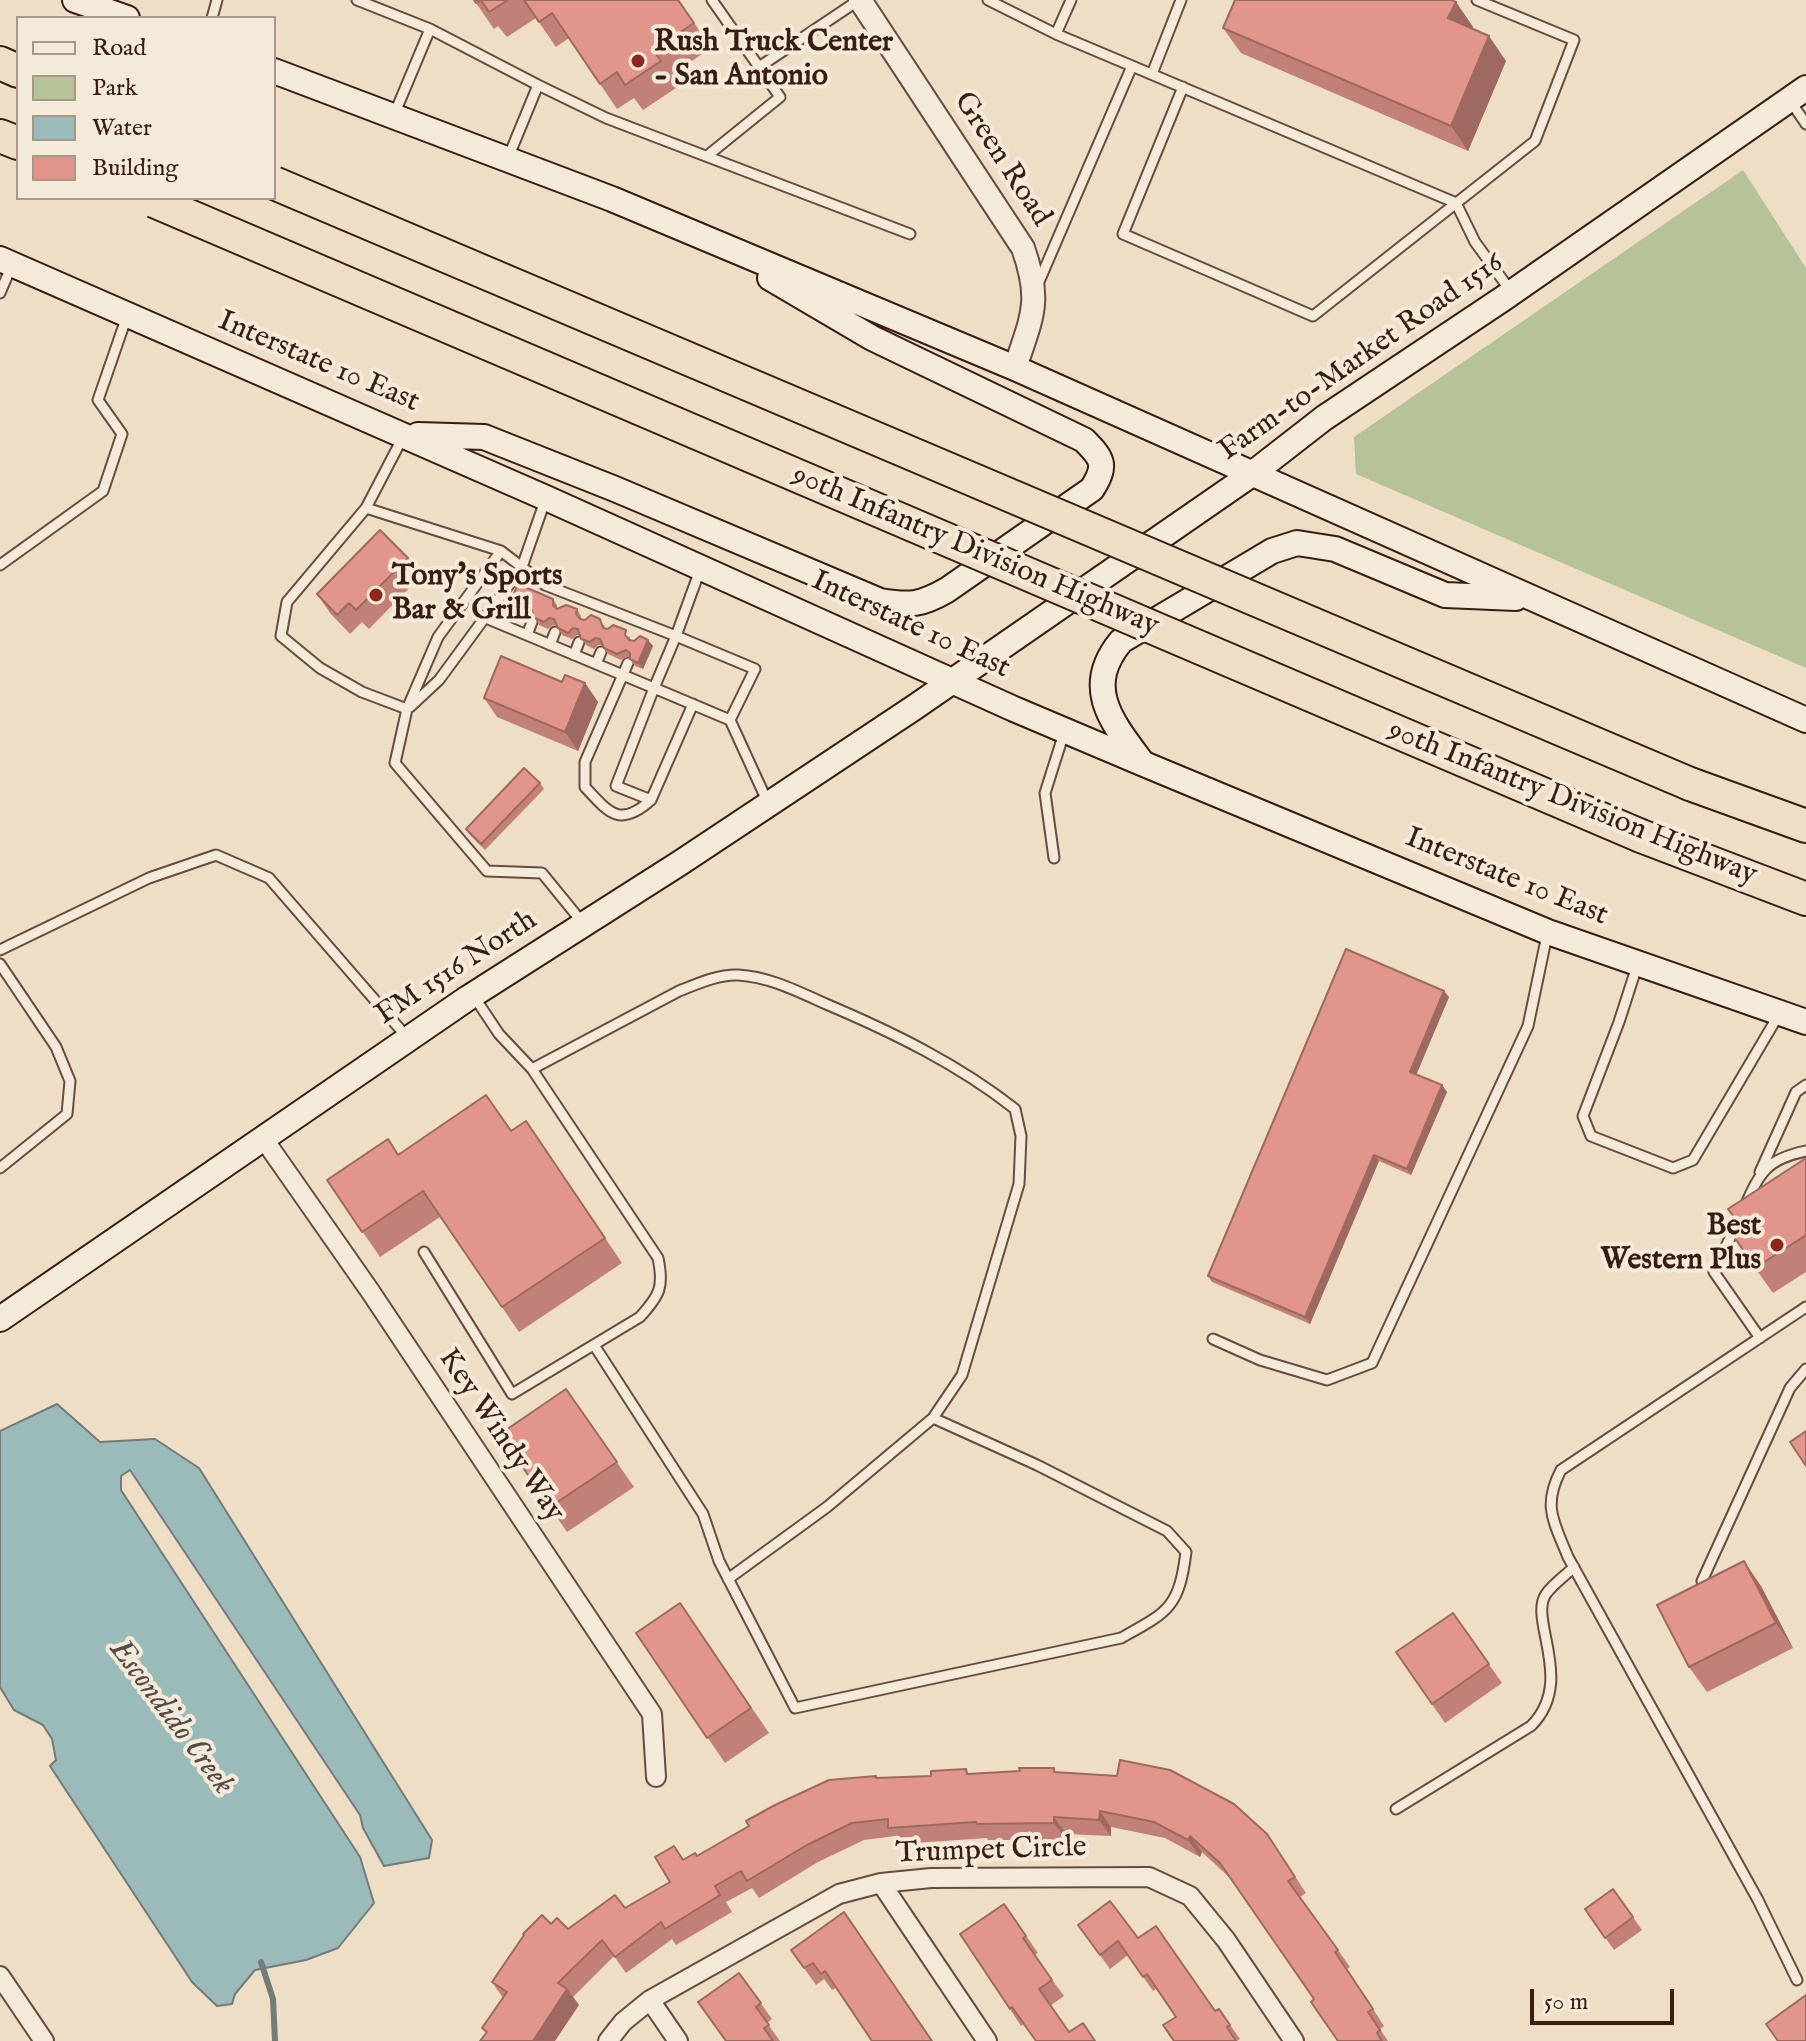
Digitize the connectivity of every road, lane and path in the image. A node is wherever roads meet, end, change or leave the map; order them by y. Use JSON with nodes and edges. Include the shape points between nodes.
{"nodes":[{"id":1,"x":75,"y":0,"type":"edge"},
{"id":2,"x":357,"y":0,"type":"edge"},
{"id":3,"x":712,"y":0,"type":"edge"},
{"id":4,"x":860,"y":0,"type":"edge"},
{"id":5,"x":988,"y":0,"type":"edge"},
{"id":6,"x":1071,"y":0,"type":"edge"},
{"id":7,"x":1181,"y":0,"type":"edge"},
{"id":8,"x":1477,"y":0,"type":"edge"},
{"id":9,"x":121,"y":16,"type":"edge"},
{"id":10,"x":430,"y":29,"type":"junction"},
{"id":11,"x":1056,"y":34,"type":"junction"},
{"id":12,"x":1132,"y":66,"type":"junction"},
{"id":13,"x":759,"y":67,"type":"junction"},
{"id":14,"x":276,"y":72,"type":"edge"},
{"id":15,"x":1152,"y":74,"type":"junction"},
{"id":16,"x":538,"y":85,"type":"junction"},
{"id":17,"x":1183,"y":87,"type":"junction"},
{"id":18,"x":1797,"y":94,"type":"edge"},
{"id":19,"x":394,"y":115,"type":"junction"},
{"id":20,"x":1806,"y":124,"type":"edge"},
{"id":21,"x":707,"y":156,"type":"junction"},
{"id":22,"x":508,"y":158,"type":"junction"},
{"id":23,"x":276,"y":184,"type":"edge"},
{"id":24,"x":152,"y":200,"type":"edge"},
{"id":25,"x":1456,"y":203,"type":"junction"},
{"id":26,"x":688,"y":230,"type":"junction"},
{"id":27,"x":910,"y":234,"type":"dead end"},
{"id":28,"x":6,"y":262,"type":"edge"},
{"id":29,"x":1035,"y":291,"type":"junction"},
{"id":30,"x":0,"y":293,"type":"edge"},
{"id":31,"x":1512,"y":293,"type":"junction"},
{"id":32,"x":127,"y":316,"type":"junction"},
{"id":33,"x":1015,"y":368,"type":"junction"},
{"id":34,"x":404,"y":435,"type":"junction"},
{"id":35,"x":1252,"y":474,"type":"junction"},
{"id":36,"x":546,"y":498,"type":"junction"},
{"id":37,"x":366,"y":508,"type":"junction"},
{"id":38,"x":501,"y":551,"type":"junction"},
{"id":39,"x":0,"y":565,"type":"edge"},
{"id":40,"x":702,"y":566,"type":"junction"},
{"id":41,"x":522,"y":567,"type":"junction"},
{"id":42,"x":545,"y":585,"type":"junction"},
{"id":43,"x":570,"y":595,"type":"junction"},
{"id":44,"x":541,"y":598,"type":"edge"},
{"id":45,"x":1530,"y":599,"type":"junction"},
{"id":46,"x":594,"y":604,"type":"junction"},
{"id":47,"x":564,"y":608,"type":"edge"},
{"id":48,"x":486,"y":618,"type":"junction"},
{"id":49,"x":588,"y":619,"type":"edge"},
{"id":50,"x":532,"y":622,"type":"edge"},
{"id":51,"x":555,"y":632,"type":"edge"},
{"id":52,"x":527,"y":635,"type":"junction"},
{"id":53,"x":676,"y":636,"type":"junction"},
{"id":54,"x":579,"y":642,"type":"edge"},
{"id":55,"x":550,"y":645,"type":"junction"},
{"id":56,"x":601,"y":652,"type":"edge"},
{"id":57,"x":574,"y":655,"type":"junction"},
{"id":58,"x":628,"y":663,"type":"edge"},
{"id":59,"x":596,"y":664,"type":"junction"},
{"id":60,"x":622,"y":675,"type":"junction"},
{"id":61,"x":954,"y":680,"type":"junction"},
{"id":62,"x":654,"y":688,"type":"junction"},
{"id":63,"x":693,"y":704,"type":"junction"},
{"id":64,"x":407,"y":709,"type":"junction"},
{"id":65,"x":730,"y":720,"type":"junction"},
{"id":66,"x":1806,"y":720,"type":"edge"},
{"id":67,"x":1065,"y":731,"type":"junction"},
{"id":68,"x":1144,"y":764,"type":"junction"},
{"id":69,"x":651,"y":800,"type":"junction"},
{"id":70,"x":768,"y":804,"type":"junction"},
{"id":71,"x":1806,"y":826,"type":"edge"},
{"id":72,"x":1054,"y":858,"type":"dead end"},
{"id":73,"x":1806,"y":899,"type":"edge"},
{"id":74,"x":584,"y":925,"type":"junction"},
{"id":75,"x":1548,"y":932,"type":"junction"},
{"id":76,"x":0,"y":950,"type":"edge"},
{"id":77,"x":1638,"y":963,"type":"junction"},
{"id":78,"x":0,"y":964,"type":"edge"},
{"id":79,"x":473,"y":995,"type":"junction"},
{"id":80,"x":1780,"y":1013,"type":"junction"},
{"id":81,"x":1806,"y":1022,"type":"edge"},
{"id":82,"x":408,"y":1039,"type":"junction"},
{"id":83,"x":532,"y":1069,"type":"junction"},
{"id":84,"x":1806,"y":1085,"type":"edge"},
{"id":85,"x":263,"y":1138,"type":"junction"},
{"id":86,"x":1806,"y":1151,"type":"edge"},
{"id":87,"x":0,"y":1168,"type":"edge"},
{"id":88,"x":1760,"y":1172,"type":"junction"},
{"id":89,"x":424,"y":1252,"type":"dead end"},
{"id":90,"x":1806,"y":1307,"type":"edge"},
{"id":91,"x":0,"y":1319,"type":"edge"},
{"id":92,"x":1760,"y":1338,"type":"junction"},
{"id":93,"x":1213,"y":1339,"type":"dead end"},
{"id":94,"x":594,"y":1345,"type":"junction"},
{"id":95,"x":1806,"y":1369,"type":"edge"},
{"id":96,"x":933,"y":1418,"type":"junction"},
{"id":97,"x":1574,"y":1567,"type":"junction"},
{"id":98,"x":728,"y":1579,"type":"junction"},
{"id":99,"x":1702,"y":1581,"type":"edge"},
{"id":100,"x":656,"y":1777,"type":"dead end"},
{"id":101,"x":1396,"y":1809,"type":"dead end"},
{"id":102,"x":881,"y":1883,"type":"junction"},
{"id":103,"x":0,"y":1976,"type":"edge"},
{"id":104,"x":1797,"y":1980,"type":"dead end"},
{"id":105,"x":650,"y":2000,"type":"junction"},
{"id":106,"x":44,"y":2041,"type":"edge"},
{"id":107,"x":608,"y":2041,"type":"edge"},
{"id":108,"x":678,"y":2041,"type":"edge"},
{"id":109,"x":987,"y":2041,"type":"edge"},
{"id":110,"x":1294,"y":2041,"type":"edge"}],
"edges":[{"from":1,"to":9,"type":"main road"},
{"from":2,"to":10,"type":"lane"},
{"from":3,"to":13,"type":"lane"},
{"from":4,"to":13,"type":"lane"},
{"from":4,"to":29,"type":"street","name":"Green Road","via":[[1008,222],[1023,248]]},
{"from":5,"to":11,"type":"lane"},
{"from":6,"to":11,"type":"lane"},
{"from":7,"to":15,"type":"lane"},
{"from":8,"to":25,"type":"lane","via":[[1574,40],[1535,141]]},
{"from":10,"to":16,"type":"lane"},
{"from":10,"to":19,"type":"lane"},
{"from":11,"to":12,"type":"lane"},
{"from":12,"to":15,"type":"lane"},
{"from":12,"to":29,"type":"lane"},
{"from":13,"to":21,"type":"lane","via":[[780,97]]},
{"from":14,"to":19,"type":"main road"},
{"from":15,"to":17,"type":"lane"},
{"from":16,"to":21,"type":"lane","via":[[606,118]]},
{"from":16,"to":22,"type":"lane"},
{"from":17,"to":25,"type":"lane"},
{"from":17,"to":25,"type":"lane","via":[[1123,234],[1313,316]]},
{"from":18,"to":20,"type":"lane"},
{"from":18,"to":31,"type":"main road","name":"Farm-to-Market Road 1516"},
{"from":19,"to":22,"type":"main road"},
{"from":21,"to":27,"type":"lane"},
{"from":22,"to":26,"type":"main road"},
{"from":23,"to":71,"type":"highway","bridge":true,"via":[[1690,784]]},
{"from":24,"to":73,"type":"highway","name":"90th Infantry Division Highway","bridge":true,"via":[[1641,836]]},
{"from":25,"to":31,"type":"lane","via":[[1475,242]]},
{"from":26,"to":33,"type":"main road"},
{"from":26,"to":34,"type":"main road","via":[[872,338],[1084,440],[1100,456],[1102,473],[1092,489],[947,590],[924,603],[905,605],[880,601],[484,437]]},
{"from":28,"to":30,"type":"lane"},
{"from":28,"to":32,"type":"main road","name":"Interstate 10 East"},
{"from":29,"to":33,"type":"street","name":"Green Road"},
{"from":31,"to":35,"type":"main road","name":"Farm-to-Market Road 1516","via":[[1324,418]]},
{"from":32,"to":34,"type":"main road","name":"Interstate 10 East"},
{"from":32,"to":39,"type":"lane","via":[[98,400],[122,434],[103,491]]},
{"from":33,"to":35,"type":"main road"},
{"from":34,"to":36,"type":"main road","name":"Interstate 10 East"},
{"from":34,"to":37,"type":"lane"},
{"from":35,"to":45,"type":"main road"},
{"from":35,"to":61,"type":"main road","name":"Farm-to-Market Road 1516"},
{"from":36,"to":40,"type":"main road","name":"Interstate 10 East"},
{"from":36,"to":41,"type":"lane"},
{"from":37,"to":38,"type":"lane"},
{"from":37,"to":64,"type":"lane","via":[[287,602],[281,636],[320,668]]},
{"from":38,"to":41,"type":"lane"},
{"from":38,"to":64,"type":"lane","via":[[438,637]]},
{"from":40,"to":53,"type":"lane"},
{"from":40,"to":61,"type":"main road","name":"Interstate 10 East"},
{"from":41,"to":42,"type":"lane"},
{"from":41,"to":48,"type":"lane"},
{"from":42,"to":43,"type":"lane"},
{"from":42,"to":44,"type":"lane"},
{"from":43,"to":46,"type":"lane"},
{"from":43,"to":47,"type":"lane"},
{"from":45,"to":66,"type":"main road"},
{"from":45,"to":68,"type":"main road","via":[[1445,595],[1335,549],[1297,543],[1272,551],[1121,641],[1108,656],[1104,704]]},
{"from":46,"to":49,"type":"lane"},
{"from":46,"to":53,"type":"lane","via":[[642,628]]},
{"from":48,"to":52,"type":"lane"},
{"from":48,"to":64,"type":"lane","via":[[439,680]]},
{"from":50,"to":52,"type":"lane"},
{"from":51,"to":55,"type":"lane"},
{"from":52,"to":55,"type":"lane"},
{"from":53,"to":62,"type":"lane"},
{"from":53,"to":65,"type":"lane","via":[[755,669]]},
{"from":54,"to":57,"type":"lane"},
{"from":55,"to":57,"type":"lane"},
{"from":56,"to":59,"type":"lane"},
{"from":57,"to":59,"type":"lane"},
{"from":58,"to":60,"type":"lane"},
{"from":59,"to":60,"type":"lane"},
{"from":60,"to":62,"type":"lane"},
{"from":60,"to":69,"type":"lane","via":[[585,762],[585,787],[618,816],[636,813]]},
{"from":61,"to":67,"type":"main road","name":"Interstate 10 East"},
{"from":61,"to":70,"type":"main road","name":"FM 1516 North"},
{"from":62,"to":63,"type":"lane"},
{"from":62,"to":69,"type":"lane","via":[[616,786]]},
{"from":63,"to":65,"type":"lane"},
{"from":63,"to":69,"type":"lane"},
{"from":64,"to":74,"type":"lane","via":[[395,763],[487,871],[542,873]]},
{"from":65,"to":70,"type":"lane"},
{"from":67,"to":68,"type":"main road","name":"Interstate 10 East"},
{"from":67,"to":72,"type":"lane","via":[[1045,793]]},
{"from":68,"to":75,"type":"main road","name":"Interstate 10 East"},
{"from":70,"to":74,"type":"main road","name":"FM 1516 North"},
{"from":74,"to":79,"type":"main road","name":"FM 1516 North"},
{"from":75,"to":77,"type":"main road","name":"Interstate 10 East"},
{"from":75,"to":93,"type":"lane","via":[[1528,1026],[1372,1363],[1327,1380]]},
{"from":76,"to":82,"type":"lane","via":[[149,878],[216,855],[269,878]]},
{"from":77,"to":80,"type":"main road","name":"Interstate 10 East"},
{"from":77,"to":80,"type":"lane","via":[[1583,1116],[1591,1136],[1673,1168],[1693,1160]]},
{"from":78,"to":87,"type":"lane","via":[[56,1047],[70,1081],[67,1114]]},
{"from":79,"to":82,"type":"main road","name":"FM 1516 North"},
{"from":79,"to":83,"type":"lane"},
{"from":80,"to":81,"type":"main road","name":"Interstate 10 East"},
{"from":82,"to":85,"type":"main road","name":"FM 1516 North"},
{"from":83,"to":94,"type":"lane","via":[[658,1258],[661,1288],[656,1300],[640,1317]]},
{"from":83,"to":96,"type":"lane","via":[[679,991],[735,975],[772,980],[875,1025],[982,1083],[1015,1109],[1021,1136],[1019,1184],[962,1375]]},
{"from":84,"to":88,"type":"lane","via":[[1796,1092]]},
{"from":85,"to":91,"type":"main road","name":"FM 1516 North"},
{"from":85,"to":100,"type":"street","name":"Key Windy Way","via":[[652,1714]]},
{"from":86,"to":88,"type":"lane","via":[[1788,1154]]},
{"from":88,"to":92,"type":"lane","via":[[1714,1272]]},
{"from":89,"to":94,"type":"lane","via":[[512,1394]]},
{"from":90,"to":92,"type":"lane"},
{"from":92,"to":97,"type":"lane","via":[[1561,1470],[1552,1488],[1551,1514]]},
{"from":94,"to":98,"type":"lane","via":[[703,1514]]},
{"from":95,"to":99,"type":"lane","via":[[1790,1388]]},
{"from":96,"to":98,"type":"lane","via":[[827,1507]]},
{"from":96,"to":98,"type":"lane","via":[[1167,1531],[1186,1552],[1182,1583],[1164,1614],[1121,1638],[795,1708]]},
{"from":97,"to":101,"type":"lane","via":[[1545,1595],[1542,1608],[1551,1657],[1548,1704],[1542,1716]]},
{"from":97,"to":104,"type":"lane"},
{"from":102,"to":105,"type":"street","name":"Trumpet Circle","via":[[839,1894]]},
{"from":102,"to":109,"type":"street"},
{"from":102,"to":110,"type":"street","name":"Trumpet Circle","via":[[1149,1877],[1190,1896]]},
{"from":103,"to":106,"type":"street"},
{"from":105,"to":107,"type":"street","name":"Trumpet Circle"},
{"from":105,"to":108,"type":"street"}]}
